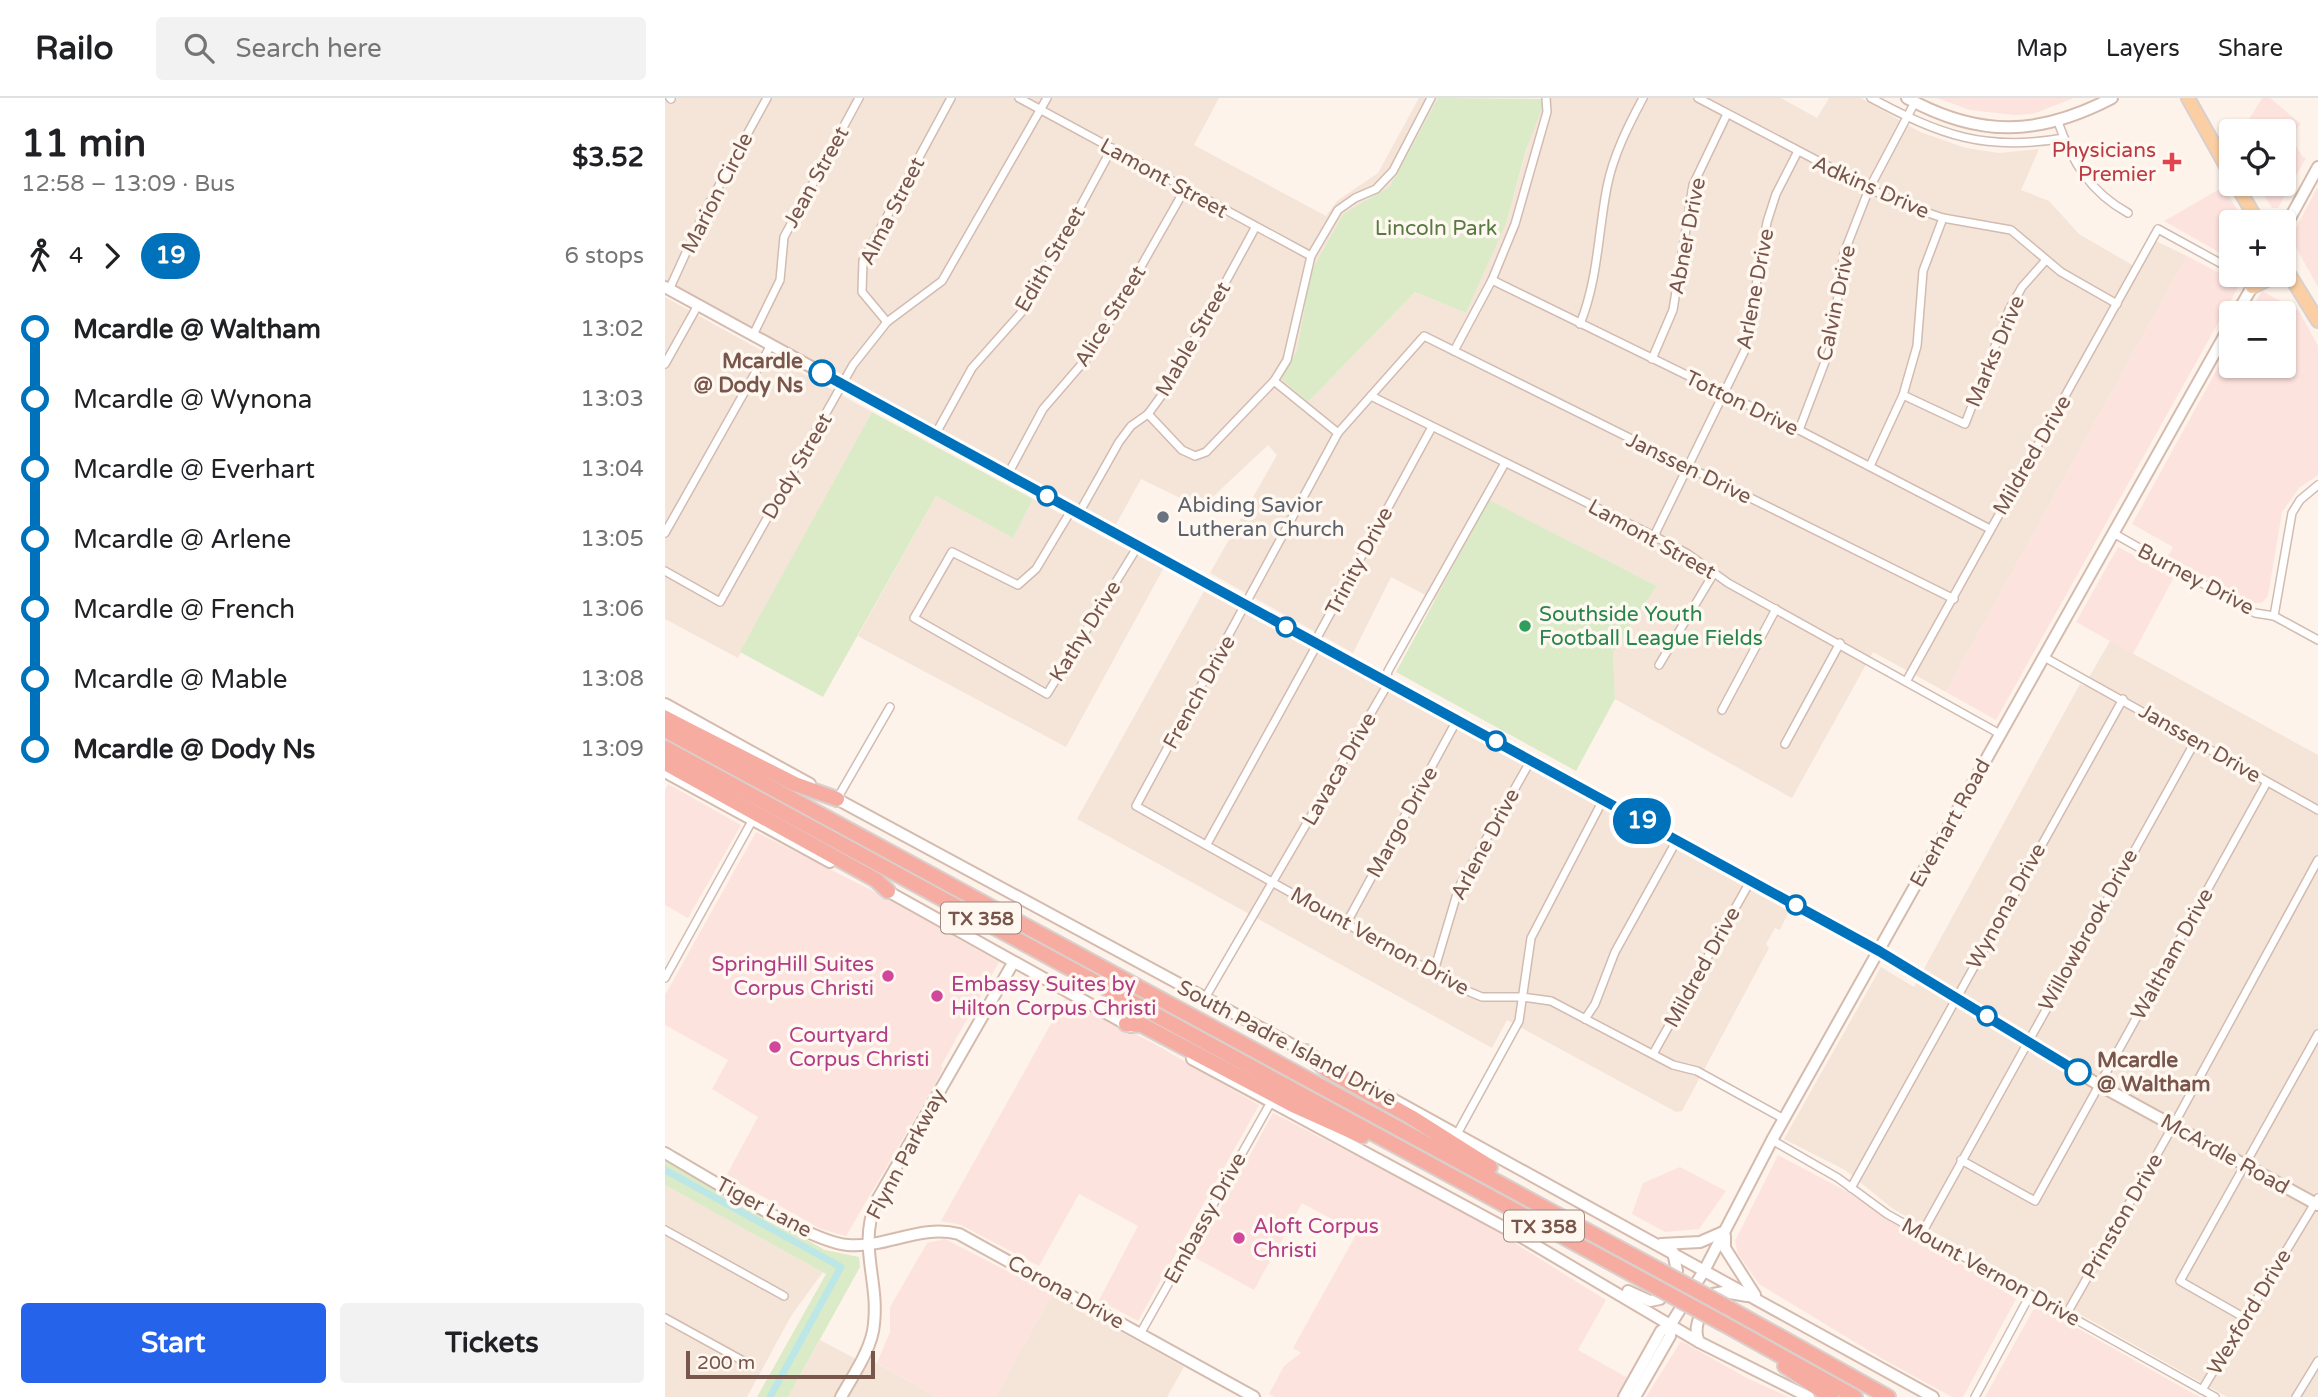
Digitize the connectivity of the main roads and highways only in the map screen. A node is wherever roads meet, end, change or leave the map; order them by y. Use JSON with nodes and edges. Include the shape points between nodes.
{"nodes":[{"id":1,"x":2112,"y":98,"type":"edge"},
{"id":2,"x":2188,"y":98,"type":"edge"},
{"id":3,"x":1911,"y":100,"type":"edge"},
{"id":4,"x":2219,"y":153,"type":"edge"},
{"id":5,"x":2317,"y":170,"type":"edge"},
{"id":6,"x":2295,"y":210,"type":"edge"},
{"id":7,"x":2296,"y":286,"type":"edge"},
{"id":8,"x":667,"y":288,"type":"edge"},
{"id":9,"x":2318,"y":321,"type":"edge"},
{"id":10,"x":2219,"y":345,"type":"edge"},
{"id":11,"x":665,"y":704,"type":"edge"},
{"id":12,"x":665,"y":718,"type":"edge"},
{"id":13,"x":665,"y":730,"type":"edge"},
{"id":14,"x":665,"y":748,"type":"edge"},
{"id":15,"x":665,"y":763,"type":"edge"},
{"id":16,"x":665,"y":772,"type":"edge"},
{"id":17,"x":837,"y":799,"type":"junction"},
{"id":18,"x":888,"y":891,"type":"junction"},
{"id":19,"x":1879,"y":951,"type":"junction"},
{"id":20,"x":1013,"y":963,"type":"junction"},
{"id":21,"x":1126,"y":1024,"type":"junction"},
{"id":22,"x":1306,"y":1052,"type":"junction"},
{"id":23,"x":1406,"y":1151,"type":"junction"},
{"id":24,"x":665,"y":1153,"type":"edge"},
{"id":25,"x":2317,"y":1202,"type":"edge"},
{"id":26,"x":1725,"y":1230,"type":"junction"},
{"id":27,"x":1606,"y":1240,"type":"junction"},
{"id":28,"x":1659,"y":1244,"type":"junction"},
{"id":29,"x":867,"y":1245,"type":"junction"},
{"id":30,"x":1673,"y":1252,"type":"junction"},
{"id":31,"x":1571,"y":1265,"type":"junction"},
{"id":32,"x":1706,"y":1269,"type":"junction"},
{"id":33,"x":1756,"y":1297,"type":"junction"},
{"id":34,"x":1671,"y":1324,"type":"junction"},
{"id":35,"x":1724,"y":1324,"type":"junction"},
{"id":36,"x":1783,"y":1339,"type":"junction"},
{"id":37,"x":1699,"y":1342,"type":"junction"},
{"id":38,"x":841,"y":1397,"type":"edge"},
{"id":39,"x":1254,"y":1397,"type":"edge"},
{"id":40,"x":1624,"y":1397,"type":"edge"},
{"id":41,"x":1635,"y":1397,"type":"edge"},
{"id":42,"x":1809,"y":1397,"type":"edge"},
{"id":43,"x":1831,"y":1397,"type":"edge"},
{"id":44,"x":1855,"y":1397,"type":"edge"},
{"id":45,"x":1888,"y":1397,"type":"edge"},
{"id":46,"x":1901,"y":1397,"type":"edge"},
{"id":47,"x":1933,"y":1397,"type":"edge"}],
"edges":[{"from":1,"to":3,"type":"main road","via":[[2058,122],[2032,127],[1992,127],[1957,120]]},
{"from":2,"to":4,"type":"main road"},
{"from":5,"to":6,"type":"main road"},
{"from":7,"to":9,"type":"main road"},
{"from":8,"to":19,"type":"main road","name":"McArdle Road"},
{"from":10,"to":19,"type":"main road","name":"Everhart Road"},
{"from":11,"to":17,"type":"main road"},
{"from":12,"to":17,"type":"highway","via":[[795,784]]},
{"from":13,"to":27,"type":"highway","name":"South Padre Island Drive","number":"TX 358"},
{"from":14,"to":23,"type":"highway","name":"South Padre Island Drive","number":"TX 358"},
{"from":15,"to":18,"type":"highway","via":[[876,880]]},
{"from":16,"to":18,"type":"main road"},
{"from":17,"to":22,"type":"main road"},
{"from":18,"to":20,"type":"main road"},
{"from":19,"to":25,"type":"main road","name":"McArdle Road","via":[[2099,1085]]},
{"from":19,"to":26,"type":"main road","name":"Everhart Road"},
{"from":20,"to":21,"type":"main road"},
{"from":20,"to":29,"type":"main road","name":"Flynn Parkway","via":[[876,1202]]},
{"from":21,"to":23,"type":"highway","via":[[1142,1025],[1332,1123],[1387,1148]]},
{"from":21,"to":31,"type":"main road"},
{"from":22,"to":27,"type":"highway","via":[[1327,1070],[1503,1176],[1584,1219]]},
{"from":22,"to":28,"type":"main road"},
{"from":23,"to":35,"type":"highway","name":"South Padre Island Drive","number":"TX 358","bridge":true},
{"from":24,"to":29,"type":"main road","name":"Tiger Lane","via":[[828,1242]]},
{"from":26,"to":28,"type":"main road","via":[[1700,1242]]},
{"from":26,"to":32,"type":"main road","name":"Everhart Road"},
{"from":26,"to":33,"type":"main road","via":[[1725,1248]]},
{"from":27,"to":36,"type":"highway","name":"South Padre Island Drive","number":"TX 358","bridge":true},
{"from":28,"to":30,"type":"main road"},
{"from":29,"to":38,"type":"main road","name":"Flynn Parkway","via":[[874,1324]]},
{"from":29,"to":39,"type":"main road","name":"Corona Drive","via":[[926,1231],[959,1234]]},
{"from":30,"to":31,"type":"main road","via":[[1677,1271],[1655,1301]]},
{"from":30,"to":32,"type":"main road"},
{"from":31,"to":34,"type":"main road"},
{"from":32,"to":33,"type":"main road"},
{"from":32,"to":34,"type":"main road","name":"Everhart Road"},
{"from":33,"to":37,"type":"main road","via":[[1713,1294],[1695,1328]]},
{"from":33,"to":47,"type":"main road"},
{"from":34,"to":37,"type":"main road"},
{"from":34,"to":40,"type":"main road","name":"Everhart Road","via":[[1661,1331]]},
{"from":34,"to":41,"type":"main road","name":"Everhart Road","via":[[1670,1336]]},
{"from":35,"to":43,"type":"highway"},
{"from":35,"to":44,"type":"highway","name":"South Padre Island Drive","number":"TX 358"},
{"from":36,"to":45,"type":"highway","name":"South Padre Island Drive","number":"TX 358"},
{"from":36,"to":46,"type":"highway"},
{"from":37,"to":42,"type":"main road"}]}
